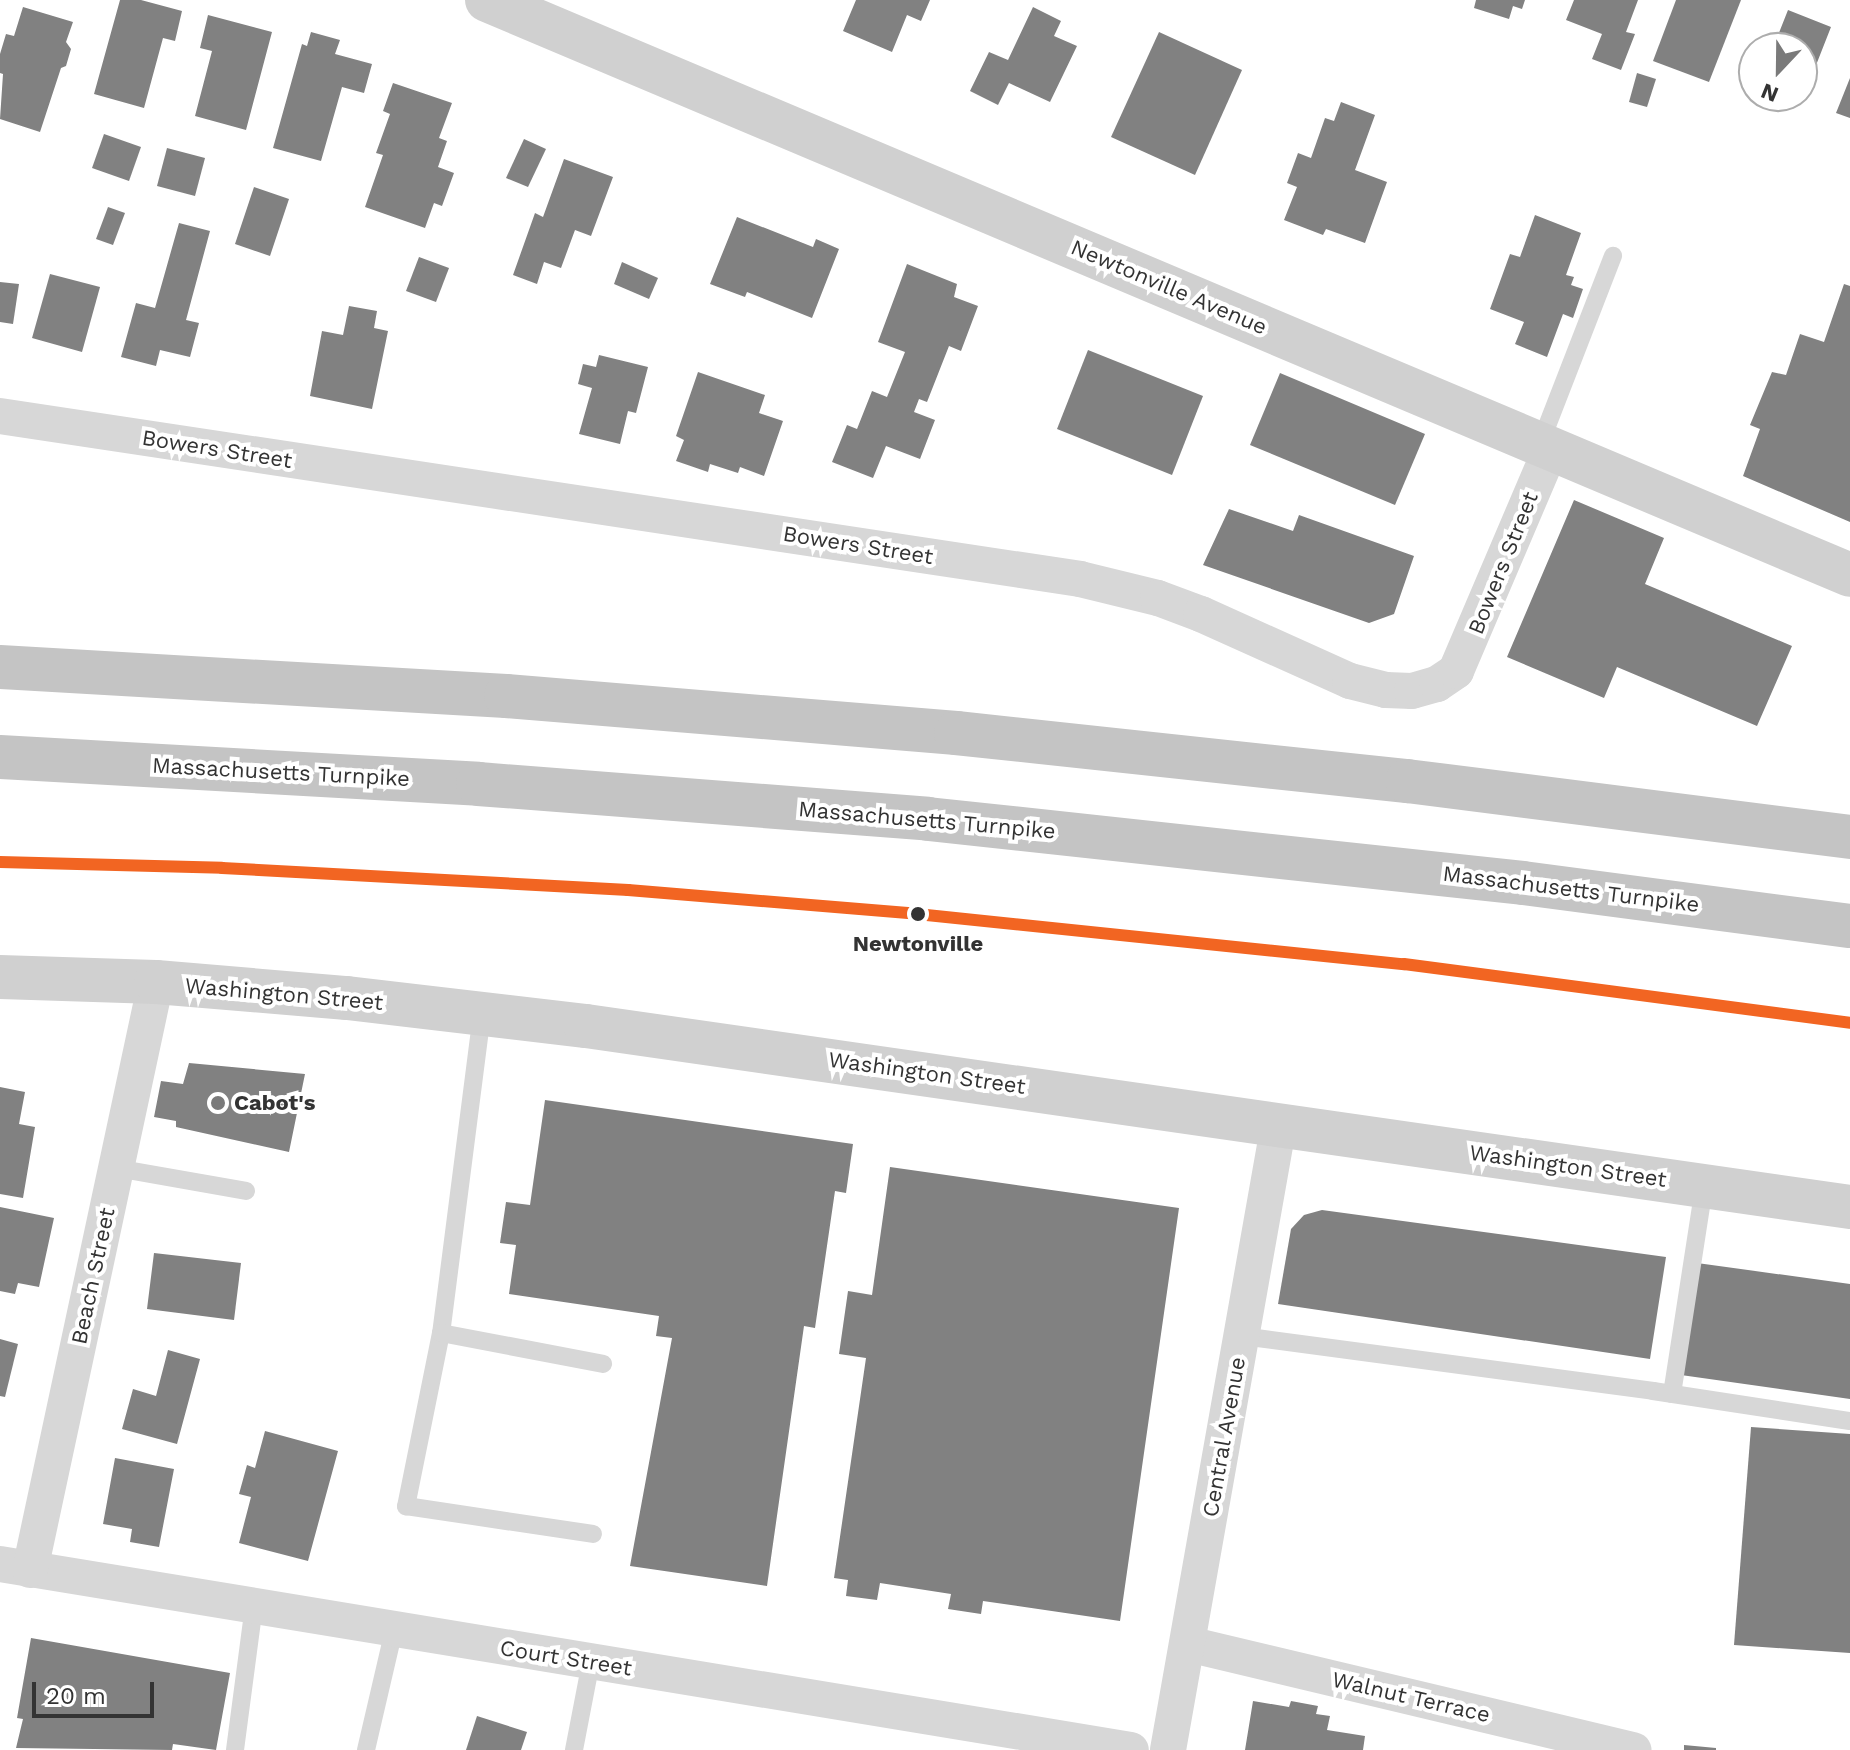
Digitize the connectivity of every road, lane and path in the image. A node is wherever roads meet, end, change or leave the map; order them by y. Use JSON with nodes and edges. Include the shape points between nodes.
{"nodes":[{"id":1,"x":487,"y":0,"type":"edge"},
{"id":2,"x":1613,"y":256,"type":"dead end"},
{"id":3,"x":0,"y":416,"type":"edge"},
{"id":4,"x":1546,"y":446,"type":"junction"},
{"id":5,"x":1850,"y":575,"type":"edge"},
{"id":6,"x":0,"y":667,"type":"edge"},
{"id":7,"x":0,"y":757,"type":"edge"},
{"id":8,"x":1850,"y":837,"type":"edge"},
{"id":9,"x":1850,"y":926,"type":"edge"},
{"id":10,"x":0,"y":977,"type":"edge"},
{"id":11,"x":156,"y":982,"type":"junction"},
{"id":12,"x":482,"y":1014,"type":"junction"},
{"id":13,"x":1279,"y":1123,"type":"junction"},
{"id":14,"x":116,"y":1168,"type":"junction"},
{"id":15,"x":1704,"y":1187,"type":"junction"},
{"id":16,"x":246,"y":1191,"type":"dead end"},
{"id":17,"x":1850,"y":1207,"type":"edge"},
{"id":18,"x":441,"y":1333,"type":"junction"},
{"id":19,"x":1242,"y":1336,"type":"junction"},
{"id":20,"x":603,"y":1364,"type":"dead end"},
{"id":21,"x":1672,"y":1394,"type":"junction"},
{"id":22,"x":1850,"y":1421,"type":"edge"},
{"id":23,"x":593,"y":1534,"type":"dead end"},
{"id":24,"x":15,"y":1567,"type":"edge"},
{"id":25,"x":254,"y":1606,"type":"junction"},
{"id":26,"x":394,"y":1630,"type":"junction"},
{"id":27,"x":1188,"y":1644,"type":"junction"},
{"id":28,"x":591,"y":1662,"type":"junction"},
{"id":29,"x":235,"y":1750,"type":"edge"},
{"id":30,"x":366,"y":1750,"type":"edge"},
{"id":31,"x":574,"y":1750,"type":"edge"},
{"id":32,"x":1131,"y":1750,"type":"edge"},
{"id":33,"x":1168,"y":1750,"type":"edge"},
{"id":34,"x":1634,"y":1750,"type":"edge"}],
"edges":[{"from":1,"to":4,"type":"main road","name":"Newtonville Avenue"},
{"from":2,"to":4,"type":"lane"},
{"from":3,"to":4,"type":"street","name":"Bowers Street","via":[[1080,579],[1187,608],[1350,681],[1412,691],[1456,671]]},
{"from":4,"to":5,"type":"main road","name":"Newtonville Avenue"},
{"from":6,"to":8,"type":"highway","via":[[506,696],[956,733],[1407,781]]},
{"from":7,"to":9,"type":"highway","name":"Massachusetts Turnpike","via":[[478,784],[898,817],[1369,865]]},
{"from":10,"to":11,"type":"main road","name":"Washington Street"},
{"from":11,"to":12,"type":"main road","name":"Washington Street"},
{"from":11,"to":14,"type":"street","name":"Beach Street"},
{"from":12,"to":13,"type":"main road","name":"Washington Street"},
{"from":12,"to":18,"type":"lane"},
{"from":13,"to":15,"type":"main road","name":"Washington Street"},
{"from":13,"to":19,"type":"street","name":"Central Avenue"},
{"from":14,"to":16,"type":"lane"},
{"from":14,"to":24,"type":"street","name":"Beach Street"},
{"from":15,"to":17,"type":"main road","name":"Washington Street"},
{"from":15,"to":21,"type":"lane"},
{"from":18,"to":20,"type":"lane"},
{"from":18,"to":23,"type":"lane","via":[[406,1506]]},
{"from":19,"to":21,"type":"lane"},
{"from":19,"to":27,"type":"street","name":"Central Avenue"},
{"from":21,"to":22,"type":"lane"},
{"from":24,"to":25,"type":"street","name":"Court Street"},
{"from":25,"to":26,"type":"street","name":"Court Street"},
{"from":25,"to":29,"type":"lane"},
{"from":26,"to":28,"type":"street","name":"Court Street"},
{"from":26,"to":30,"type":"lane"},
{"from":27,"to":33,"type":"street","name":"Central Avenue"},
{"from":27,"to":34,"type":"street","name":"Walnut Terrace"},
{"from":28,"to":31,"type":"lane"},
{"from":28,"to":32,"type":"street","name":"Court Street"}]}
